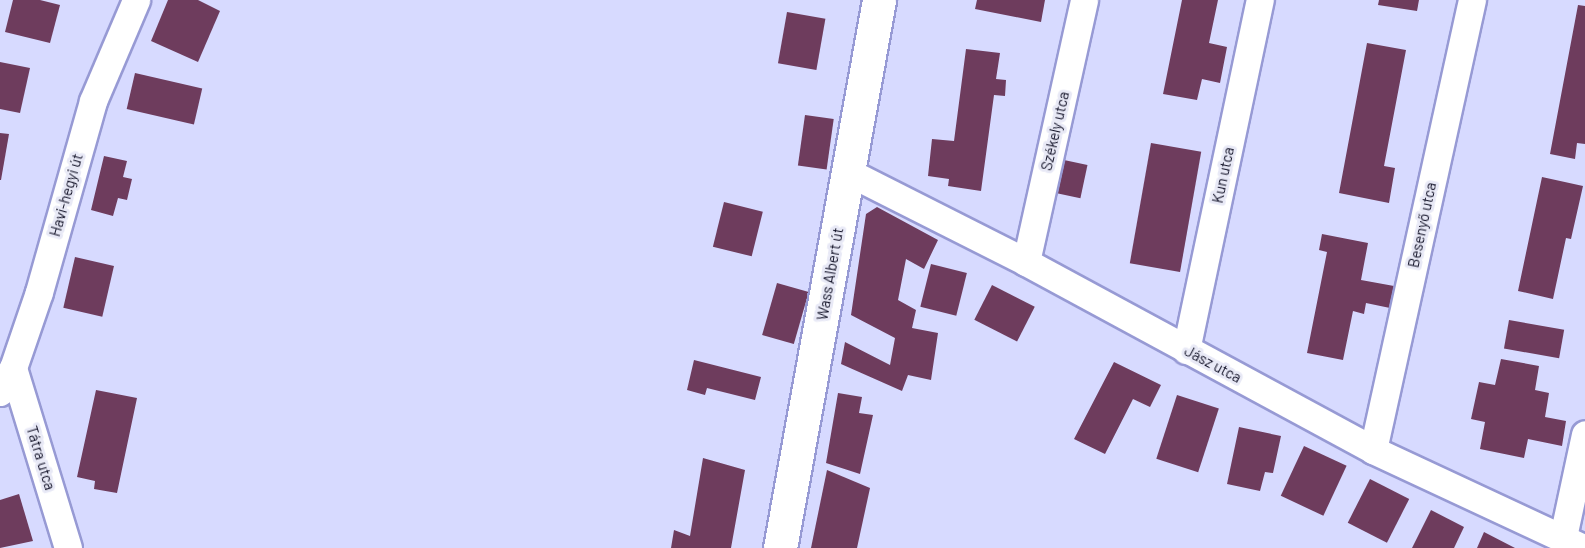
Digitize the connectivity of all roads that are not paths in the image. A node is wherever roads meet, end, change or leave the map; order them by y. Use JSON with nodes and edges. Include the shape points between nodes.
{"nodes":[{"id":1,"x":136,"y":0,"type":"edge"},
{"id":2,"x":879,"y":0,"type":"edge"},
{"id":3,"x":1084,"y":0,"type":"edge"},
{"id":4,"x":1260,"y":0,"type":"edge"},
{"id":5,"x":1472,"y":0,"type":"edge"},
{"id":6,"x":848,"y":172,"type":"junction"},
{"id":7,"x":1026,"y":262,"type":"junction"},
{"id":8,"x":1186,"y":350,"type":"junction"},
{"id":9,"x":13,"y":368,"type":"junction"},
{"id":10,"x":0,"y":392,"type":"edge"},
{"id":11,"x":1585,"y":434,"type":"edge"},
{"id":12,"x":1373,"y":450,"type":"junction"},
{"id":13,"x":1573,"y":542,"type":"edge"},
{"id":14,"x":69,"y":548,"type":"edge"},
{"id":15,"x":780,"y":548,"type":"edge"}],
"edges":[{"from":1,"to":9,"type":"street","name":"Havi-hegyi út","via":[[93,101],[39,292]]},
{"from":2,"to":6,"type":"street","name":"Wass Albert út"},
{"from":3,"to":7,"type":"street","name":"Székely utca"},
{"from":4,"to":8,"type":"street","name":"Kun utca"},
{"from":5,"to":12,"type":"street","name":"Besenyő utca"},
{"from":6,"to":7,"type":"street","name":"Jász utca"},
{"from":6,"to":15,"type":"street","name":"Wass Albert út"},
{"from":7,"to":8,"type":"street","name":"Jász utca"},
{"from":8,"to":12,"type":"street","name":"Jász utca"},
{"from":9,"to":10,"type":"street","name":"Havi-hegyi út"},
{"from":9,"to":14,"type":"street","name":"Tátra utca"},
{"from":11,"to":13,"type":"street"},
{"from":12,"to":13,"type":"street","name":"Jász utca"}]}
